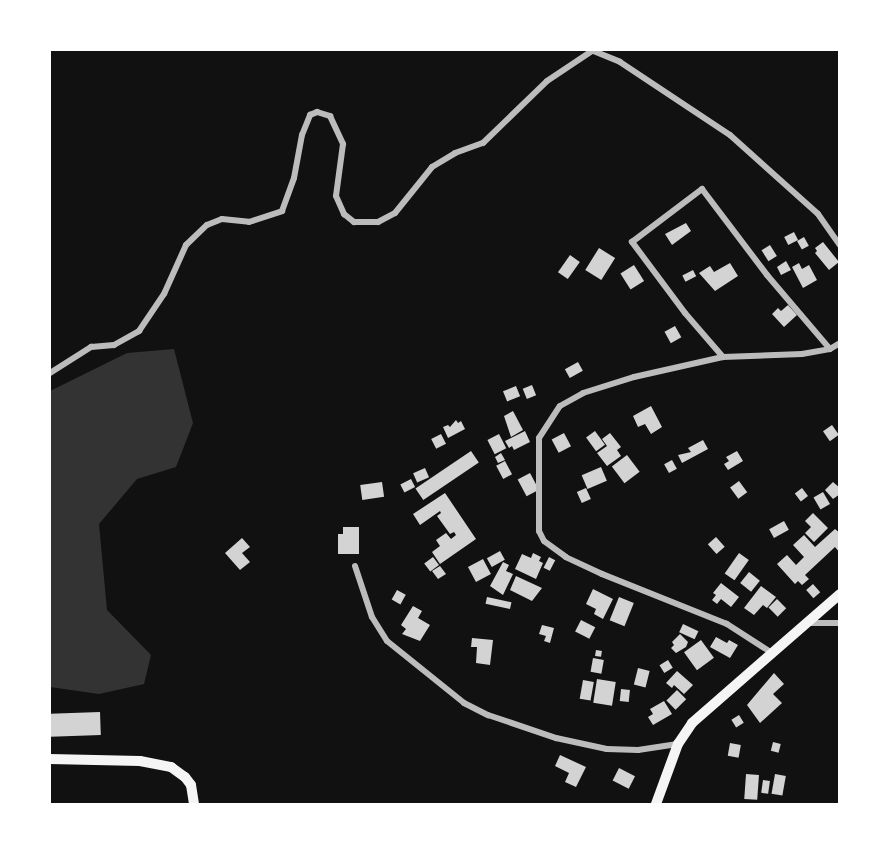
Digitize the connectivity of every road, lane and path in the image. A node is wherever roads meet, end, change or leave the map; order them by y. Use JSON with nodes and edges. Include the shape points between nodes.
{"nodes":[{"id":1,"x":591,"y":50,"type":"edge"},
{"id":2,"x":840,"y":245,"type":"edge"},
{"id":3,"x":840,"y":343,"type":"edge"},
{"id":4,"x":830,"y":349,"type":"junction"},
{"id":5,"x":723,"y":357,"type":"junction"},
{"id":6,"x":50,"y":373,"type":"edge"},
{"id":7,"x":355,"y":566,"type":"dead end"},
{"id":8,"x":840,"y":594,"type":"edge"},
{"id":9,"x":807,"y":623,"type":"junction"},
{"id":10,"x":840,"y":623,"type":"edge"},
{"id":11,"x":772,"y":653,"type":"junction"},
{"id":12,"x":678,"y":744,"type":"junction"},
{"id":13,"x":50,"y":759,"type":"edge"},
{"id":14,"x":194,"y":804,"type":"edge"},
{"id":15,"x":656,"y":804,"type":"edge"}],
"edges":[{"from":1,"to":2,"type":"street","via":[[620,62],[730,135],[818,214]]},
{"from":1,"to":6,"type":"street","via":[[547,81],[483,143],[432,166],[394,213],[378,222],[354,222],[344,214],[336,196],[343,144],[330,116],[317,112],[310,115],[282,211],[249,222],[222,219],[207,225],[186,245],[164,294],[139,331],[114,345],[90,348]]},
{"from":3,"to":4,"type":"street"},
{"from":4,"to":5,"type":"street"},
{"from":4,"to":5,"type":"street","via":[[702,189],[632,242]]},
{"from":5,"to":11,"type":"street","via":[[634,377],[583,393],[560,406],[538,438],[539,531],[544,541],[566,557],[727,624]]},
{"from":7,"to":12,"type":"street","via":[[372,617],[387,640],[403,657],[438,679],[464,703],[556,738],[607,749],[638,750]]},
{"from":8,"to":9,"type":"highway"},
{"from":9,"to":10,"type":"street"},
{"from":9,"to":11,"type":"highway"},
{"from":11,"to":12,"type":"highway","via":[[693,723]]},
{"from":12,"to":15,"type":"highway"},
{"from":13,"to":14,"type":"highway","via":[[140,761],[171,767],[191,785]]}]}
